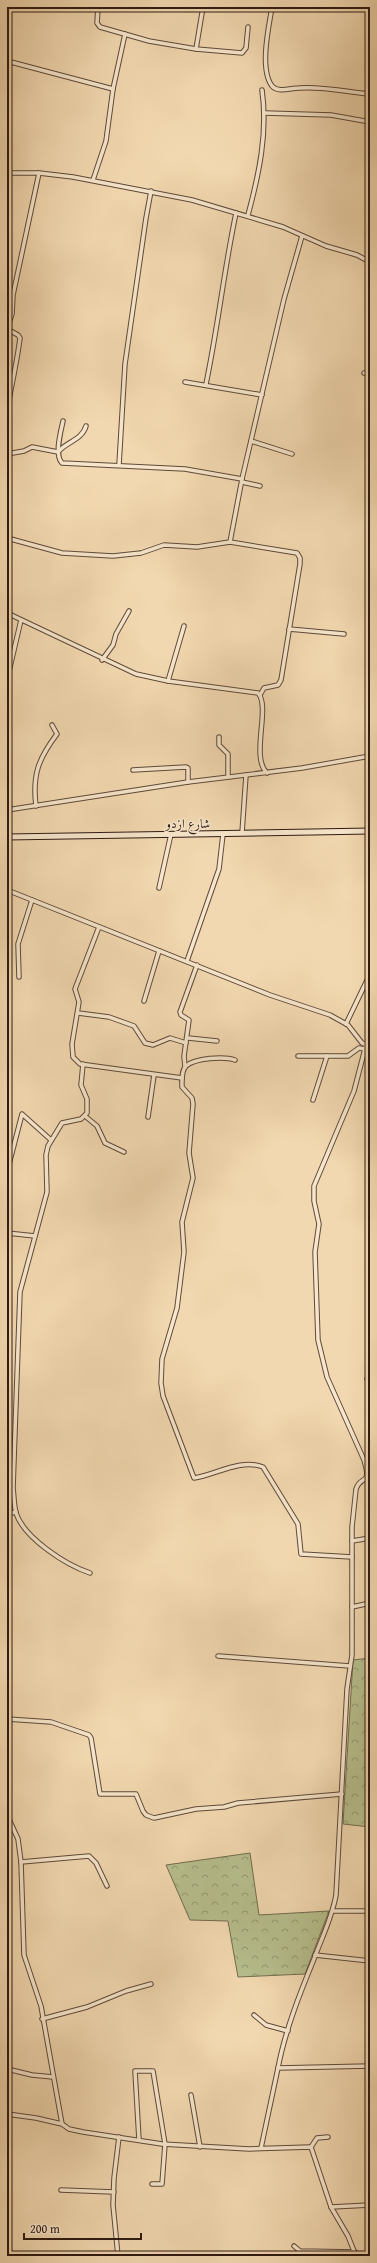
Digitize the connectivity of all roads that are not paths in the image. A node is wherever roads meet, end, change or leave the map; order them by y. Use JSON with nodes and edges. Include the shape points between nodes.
{"nodes":[{"id":1,"x":98,"y":7,"type":"edge"},
{"id":2,"x":203,"y":7,"type":"edge"},
{"id":3,"x":272,"y":7,"type":"edge"},
{"id":4,"x":248,"y":27,"type":"dead end"},
{"id":5,"x":125,"y":34,"type":"junction"},
{"id":6,"x":196,"y":49,"type":"junction"},
{"id":7,"x":7,"y":61,"type":"edge"},
{"id":8,"x":113,"y":89,"type":"junction"},
{"id":9,"x":262,"y":90,"type":"dead end"},
{"id":10,"x":370,"y":94,"type":"edge"},
{"id":11,"x":265,"y":112,"type":"junction"},
{"id":12,"x":370,"y":122,"type":"edge"},
{"id":13,"x":8,"y":173,"type":"edge"},
{"id":14,"x":39,"y":173,"type":"junction"},
{"id":15,"x":93,"y":180,"type":"junction"},
{"id":16,"x":7,"y":184,"type":"edge"},
{"id":17,"x":152,"y":191,"type":"junction"},
{"id":18,"x":236,"y":213,"type":"junction"},
{"id":19,"x":248,"y":216,"type":"junction"},
{"id":20,"x":302,"y":236,"type":"junction"},
{"id":21,"x":370,"y":262,"type":"edge"},
{"id":22,"x":364,"y":373,"type":"dead end"},
{"id":23,"x":370,"y":374,"type":"edge"},
{"id":24,"x":185,"y":382,"type":"dead end"},
{"id":25,"x":206,"y":384,"type":"junction"},
{"id":26,"x":262,"y":395,"type":"junction"},
{"id":27,"x":63,"y":421,"type":"dead end"},
{"id":28,"x":86,"y":426,"type":"dead end"},
{"id":29,"x":7,"y":433,"type":"edge"},
{"id":30,"x":251,"y":441,"type":"junction"},
{"id":31,"x":58,"y":452,"type":"junction"},
{"id":32,"x":7,"y":454,"type":"edge"},
{"id":33,"x":292,"y":454,"type":"dead end"},
{"id":34,"x":119,"y":465,"type":"junction"},
{"id":35,"x":242,"y":481,"type":"junction"},
{"id":36,"x":260,"y":486,"type":"dead end"},
{"id":37,"x":7,"y":538,"type":"edge"},
{"id":38,"x":230,"y":542,"type":"junction"},
{"id":39,"x":129,"y":611,"type":"dead end"},
{"id":40,"x":7,"y":614,"type":"edge"},
{"id":41,"x":22,"y":620,"type":"junction"},
{"id":42,"x":184,"y":626,"type":"dead end"},
{"id":43,"x":289,"y":629,"type":"junction"},
{"id":44,"x":344,"y":634,"type":"dead end"},
{"id":45,"x":102,"y":660,"type":"junction"},
{"id":46,"x":7,"y":680,"type":"edge"},
{"id":47,"x":168,"y":681,"type":"junction"},
{"id":48,"x":260,"y":695,"type":"junction"},
{"id":49,"x":52,"y":724,"type":"dead end"},
{"id":50,"x":219,"y":737,"type":"dead end"},
{"id":51,"x":370,"y":756,"type":"edge"},
{"id":52,"x":133,"y":770,"type":"dead end"},
{"id":53,"x":267,"y":773,"type":"junction"},
{"id":54,"x":246,"y":775,"type":"junction"},
{"id":55,"x":228,"y":777,"type":"junction"},
{"id":56,"x":188,"y":782,"type":"junction"},
{"id":57,"x":36,"y":806,"type":"junction"},
{"id":58,"x":7,"y":810,"type":"edge"},
{"id":59,"x":370,"y":831,"type":"edge"},
{"id":60,"x":242,"y":833,"type":"junction"},
{"id":61,"x":171,"y":834,"type":"junction"},
{"id":62,"x":223,"y":834,"type":"junction"},
{"id":63,"x":7,"y":837,"type":"edge"},
{"id":64,"x":159,"y":888,"type":"dead end"},
{"id":65,"x":7,"y":890,"type":"edge"},
{"id":66,"x":32,"y":900,"type":"junction"},
{"id":67,"x":99,"y":927,"type":"junction"},
{"id":68,"x":159,"y":951,"type":"junction"},
{"id":69,"x":187,"y":962,"type":"junction"},
{"id":70,"x":197,"y":965,"type":"junction"},
{"id":71,"x":370,"y":974,"type":"edge"},
{"id":72,"x":19,"y":977,"type":"dead end"},
{"id":73,"x":368,"y":983,"type":"edge"},
{"id":74,"x":144,"y":1001,"type":"dead end"},
{"id":75,"x":78,"y":1013,"type":"junction"},
{"id":76,"x":346,"y":1024,"type":"junction"},
{"id":77,"x":188,"y":1038,"type":"junction"},
{"id":78,"x":217,"y":1042,"type":"dead end"},
{"id":79,"x":186,"y":1043,"type":"junction"},
{"id":80,"x":367,"y":1047,"type":"edge"},
{"id":81,"x":298,"y":1056,"type":"dead end"},
{"id":82,"x":327,"y":1056,"type":"junction"},
{"id":83,"x":235,"y":1060,"type":"dead end"},
{"id":84,"x":83,"y":1064,"type":"junction"},
{"id":85,"x":185,"y":1067,"type":"junction"},
{"id":86,"x":154,"y":1075,"type":"junction"},
{"id":87,"x":182,"y":1078,"type":"junction"},
{"id":88,"x":313,"y":1100,"type":"dead end"},
{"id":89,"x":85,"y":1116,"type":"junction"},
{"id":90,"x":148,"y":1117,"type":"dead end"},
{"id":91,"x":51,"y":1140,"type":"junction"},
{"id":92,"x":7,"y":1150,"type":"edge"},
{"id":93,"x":12,"y":1151,"type":"junction"},
{"id":94,"x":124,"y":1152,"type":"dead end"},
{"id":95,"x":7,"y":1172,"type":"edge"},
{"id":96,"x":7,"y":1233,"type":"edge"},
{"id":97,"x":36,"y":1236,"type":"junction"},
{"id":98,"x":16,"y":1512,"type":"junction"},
{"id":99,"x":7,"y":1514,"type":"edge"},
{"id":100,"x":370,"y":1538,"type":"edge"},
{"id":101,"x":352,"y":1540,"type":"junction"},
{"id":102,"x":352,"y":1557,"type":"junction"},
{"id":103,"x":90,"y":1573,"type":"dead end"},
{"id":104,"x":370,"y":1603,"type":"edge"},
{"id":105,"x":352,"y":1607,"type":"junction"},
{"id":106,"x":218,"y":1656,"type":"dead end"},
{"id":107,"x":350,"y":1666,"type":"junction"},
{"id":108,"x":7,"y":1719,"type":"edge"},
{"id":109,"x":342,"y":1794,"type":"junction"},
{"id":110,"x":7,"y":1815,"type":"edge"},
{"id":111,"x":21,"y":1862,"type":"junction"},
{"id":112,"x":107,"y":1886,"type":"dead end"},
{"id":113,"x":334,"y":1911,"type":"junction"},
{"id":114,"x":370,"y":1911,"type":"edge"},
{"id":115,"x":315,"y":1955,"type":"junction"},
{"id":116,"x":370,"y":1961,"type":"edge"},
{"id":117,"x":151,"y":1984,"type":"dead end"},
{"id":118,"x":254,"y":2016,"type":"dead end"},
{"id":119,"x":42,"y":2019,"type":"junction"},
{"id":120,"x":288,"y":2031,"type":"junction"},
{"id":121,"x":370,"y":2066,"type":"edge"},
{"id":122,"x":278,"y":2068,"type":"junction"},
{"id":123,"x":7,"y":2069,"type":"edge"},
{"id":124,"x":53,"y":2077,"type":"junction"},
{"id":125,"x":191,"y":2095,"type":"dead end"},
{"id":126,"x":7,"y":2114,"type":"edge"},
{"id":127,"x":62,"y":2124,"type":"junction"},
{"id":128,"x":119,"y":2137,"type":"junction"},
{"id":129,"x":328,"y":2137,"type":"dead end"},
{"id":130,"x":139,"y":2140,"type":"junction"},
{"id":131,"x":165,"y":2144,"type":"junction"},
{"id":132,"x":200,"y":2147,"type":"junction"},
{"id":133,"x":311,"y":2147,"type":"junction"},
{"id":134,"x":261,"y":2148,"type":"junction"},
{"id":135,"x":152,"y":2184,"type":"dead end"},
{"id":136,"x":60,"y":2190,"type":"dead end"},
{"id":137,"x":114,"y":2192,"type":"junction"},
{"id":138,"x":370,"y":2205,"type":"edge"},
{"id":139,"x":331,"y":2207,"type":"junction"},
{"id":140,"x":294,"y":2246,"type":"dead end"},
{"id":141,"x":355,"y":2254,"type":"edge"},
{"id":142,"x":118,"y":2256,"type":"edge"}],
"edges":[{"from":1,"to":5,"type":"street","via":[[98,25]]},
{"from":2,"to":6,"type":"street"},
{"from":3,"to":10,"type":"street","via":[[266,57],[272,86],[278,90],[305,87]]},
{"from":4,"to":6,"type":"street","via":[[246,48],[242,53]]},
{"from":5,"to":6,"type":"street"},
{"from":5,"to":8,"type":"street"},
{"from":7,"to":8,"type":"street"},
{"from":8,"to":15,"type":"street","via":[[106,141]]},
{"from":9,"to":11,"type":"street"},
{"from":11,"to":12,"type":"street","via":[[331,115]]},
{"from":11,"to":19,"type":"street","via":[[262,154]]},
{"from":13,"to":14,"type":"street"},
{"from":13,"to":16,"type":"street"},
{"from":14,"to":15,"type":"street"},
{"from":14,"to":29,"type":"street","via":[[7,329],[18,334],[20,338],[7,413]]},
{"from":15,"to":17,"type":"street"},
{"from":17,"to":18,"type":"street"},
{"from":17,"to":34,"type":"street","via":[[125,364]]},
{"from":18,"to":19,"type":"street"},
{"from":18,"to":25,"type":"street"},
{"from":19,"to":20,"type":"street"},
{"from":20,"to":21,"type":"street"},
{"from":20,"to":26,"type":"street","via":[[284,299]]},
{"from":22,"to":23,"type":"street"},
{"from":24,"to":25,"type":"street"},
{"from":25,"to":26,"type":"street"},
{"from":26,"to":30,"type":"street"},
{"from":27,"to":31,"type":"street"},
{"from":28,"to":31,"type":"street","via":[[79,438]]},
{"from":30,"to":33,"type":"street"},
{"from":30,"to":35,"type":"street"},
{"from":31,"to":32,"type":"street","via":[[32,447]]},
{"from":31,"to":34,"type":"street","via":[[62,463]]},
{"from":34,"to":35,"type":"street","via":[[185,469]]},
{"from":35,"to":36,"type":"street"},
{"from":35,"to":38,"type":"street"},
{"from":37,"to":38,"type":"street","via":[[62,553],[126,556],[164,545],[206,546]]},
{"from":38,"to":43,"type":"street","via":[[299,554],[300,564]]},
{"from":39,"to":45,"type":"street","via":[[113,645]]},
{"from":40,"to":41,"type":"street"},
{"from":41,"to":45,"type":"street"},
{"from":41,"to":46,"type":"street"},
{"from":42,"to":47,"type":"street"},
{"from":43,"to":44,"type":"street"},
{"from":43,"to":48,"type":"street","via":[[280,683],[264,688]]},
{"from":45,"to":47,"type":"street","via":[[136,674]]},
{"from":47,"to":48,"type":"street","via":[[221,689],[251,690]]},
{"from":48,"to":53,"type":"street","via":[[261,763]]},
{"from":49,"to":57,"type":"street","via":[[57,734],[52,744],[44,751],[36,772]]},
{"from":50,"to":55,"type":"street","via":[[219,745],[228,754]]},
{"from":51,"to":53,"type":"street"},
{"from":52,"to":56,"type":"street","via":[[186,766]]},
{"from":53,"to":54,"type":"street"},
{"from":54,"to":55,"type":"street"},
{"from":54,"to":60,"type":"street"},
{"from":55,"to":56,"type":"street"},
{"from":56,"to":57,"type":"street"},
{"from":57,"to":58,"type":"street"},
{"from":59,"to":60,"type":"street","name":"شارع ازدو"},
{"from":60,"to":62,"type":"street","name":"شارع ازدو"},
{"from":61,"to":62,"type":"street","name":"شارع ازدو"},
{"from":61,"to":63,"type":"street","name":"شارع ازدو"},
{"from":61,"to":64,"type":"street"},
{"from":62,"to":69,"type":"street","via":[[219,869]]},
{"from":65,"to":66,"type":"street"},
{"from":66,"to":67,"type":"street"},
{"from":66,"to":72,"type":"street","via":[[18,944]]},
{"from":67,"to":68,"type":"street"},
{"from":67,"to":75,"type":"street","via":[[75,989],[79,1002]]},
{"from":68,"to":69,"type":"street"},
{"from":68,"to":74,"type":"street"},
{"from":69,"to":70,"type":"street"},
{"from":70,"to":76,"type":"street","via":[[270,995],[330,1015]]},
{"from":70,"to":77,"type":"street","via":[[180,1012],[190,1020]]},
{"from":71,"to":73,"type":"street"},
{"from":73,"to":76,"type":"street"},
{"from":75,"to":79,"type":"street","via":[[108,1016],[134,1026],[145,1043],[153,1045],[170,1038]]},
{"from":75,"to":84,"type":"street","via":[[72,1044],[76,1062]]},
{"from":76,"to":80,"type":"street"},
{"from":77,"to":78,"type":"street"},
{"from":77,"to":79,"type":"street"},
{"from":79,"to":85,"type":"street"},
{"from":80,"to":82,"type":"street","via":[[359,1048],[348,1056]]},
{"from":80,"to":101,"type":"street","via":[[354,1091],[314,1186],[319,1224],[315,1252],[318,1340],[327,1377],[367,1469],[366,1480],[356,1489]]},
{"from":81,"to":82,"type":"street"},
{"from":82,"to":88,"type":"street"},
{"from":83,"to":85,"type":"street","via":[[215,1058]]},
{"from":84,"to":86,"type":"street"},
{"from":84,"to":89,"type":"street","via":[[81,1085],[88,1110]]},
{"from":85,"to":87,"type":"street"},
{"from":86,"to":87,"type":"street"},
{"from":86,"to":90,"type":"street"},
{"from":87,"to":102,"type":"street","via":[[184,1091],[192,1098],[193,1104],[189,1152],[193,1178],[182,1222],[184,1252],[177,1308],[162,1359],[160,1384],[172,1423],[194,1478],[230,1468],[263,1467],[298,1524],[301,1554]]},
{"from":89,"to":91,"type":"street","via":[[62,1123]]},
{"from":89,"to":94,"type":"street","via":[[97,1126],[105,1143]]},
{"from":91,"to":93,"type":"street","via":[[22,1114]]},
{"from":91,"to":97,"type":"street","via":[[46,1155],[47,1192]]},
{"from":92,"to":93,"type":"street"},
{"from":93,"to":95,"type":"street"},
{"from":96,"to":97,"type":"street"},
{"from":97,"to":98,"type":"street","via":[[20,1292],[13,1488]]},
{"from":98,"to":99,"type":"street"},
{"from":98,"to":103,"type":"street","via":[[34,1537],[66,1562]]},
{"from":100,"to":101,"type":"street"},
{"from":101,"to":102,"type":"street"},
{"from":102,"to":105,"type":"street"},
{"from":104,"to":105,"type":"street"},
{"from":105,"to":107,"type":"street"},
{"from":106,"to":107,"type":"street"},
{"from":107,"to":109,"type":"street"},
{"from":108,"to":109,"type":"street","via":[[50,1722],[89,1734],[100,1794],[136,1794],[143,1811],[154,1818],[196,1809],[224,1807],[238,1802]]},
{"from":109,"to":113,"type":"street"},
{"from":110,"to":111,"type":"street","via":[[18,1839]]},
{"from":111,"to":112,"type":"street","via":[[89,1856],[96,1863]]},
{"from":111,"to":119,"type":"street","via":[[24,1955],[41,2006]]},
{"from":113,"to":114,"type":"street"},
{"from":113,"to":115,"type":"street"},
{"from":115,"to":116,"type":"street"},
{"from":115,"to":120,"type":"street"},
{"from":117,"to":119,"type":"street","via":[[126,1991],[87,2008]]},
{"from":118,"to":120,"type":"street","via":[[266,2025]]},
{"from":119,"to":124,"type":"street"},
{"from":120,"to":122,"type":"street"},
{"from":121,"to":122,"type":"street"},
{"from":122,"to":134,"type":"street"},
{"from":123,"to":124,"type":"street"},
{"from":124,"to":127,"type":"street"},
{"from":125,"to":132,"type":"street"},
{"from":126,"to":127,"type":"street"},
{"from":127,"to":128,"type":"street","via":[[69,2129]]},
{"from":128,"to":130,"type":"street"},
{"from":128,"to":137,"type":"street"},
{"from":129,"to":133,"type":"street","via":[[317,2138]]},
{"from":130,"to":131,"type":"street"},
{"from":130,"to":131,"type":"street","via":[[135,2071],[153,2071]]},
{"from":131,"to":132,"type":"street"},
{"from":131,"to":135,"type":"street","via":[[162,2184]]},
{"from":132,"to":134,"type":"street"},
{"from":133,"to":134,"type":"street"},
{"from":133,"to":139,"type":"street"},
{"from":136,"to":137,"type":"street"},
{"from":137,"to":142,"type":"street"},
{"from":138,"to":139,"type":"street"},
{"from":139,"to":141,"type":"street"},
{"from":140,"to":141,"type":"street","via":[[300,2251]]}]}
